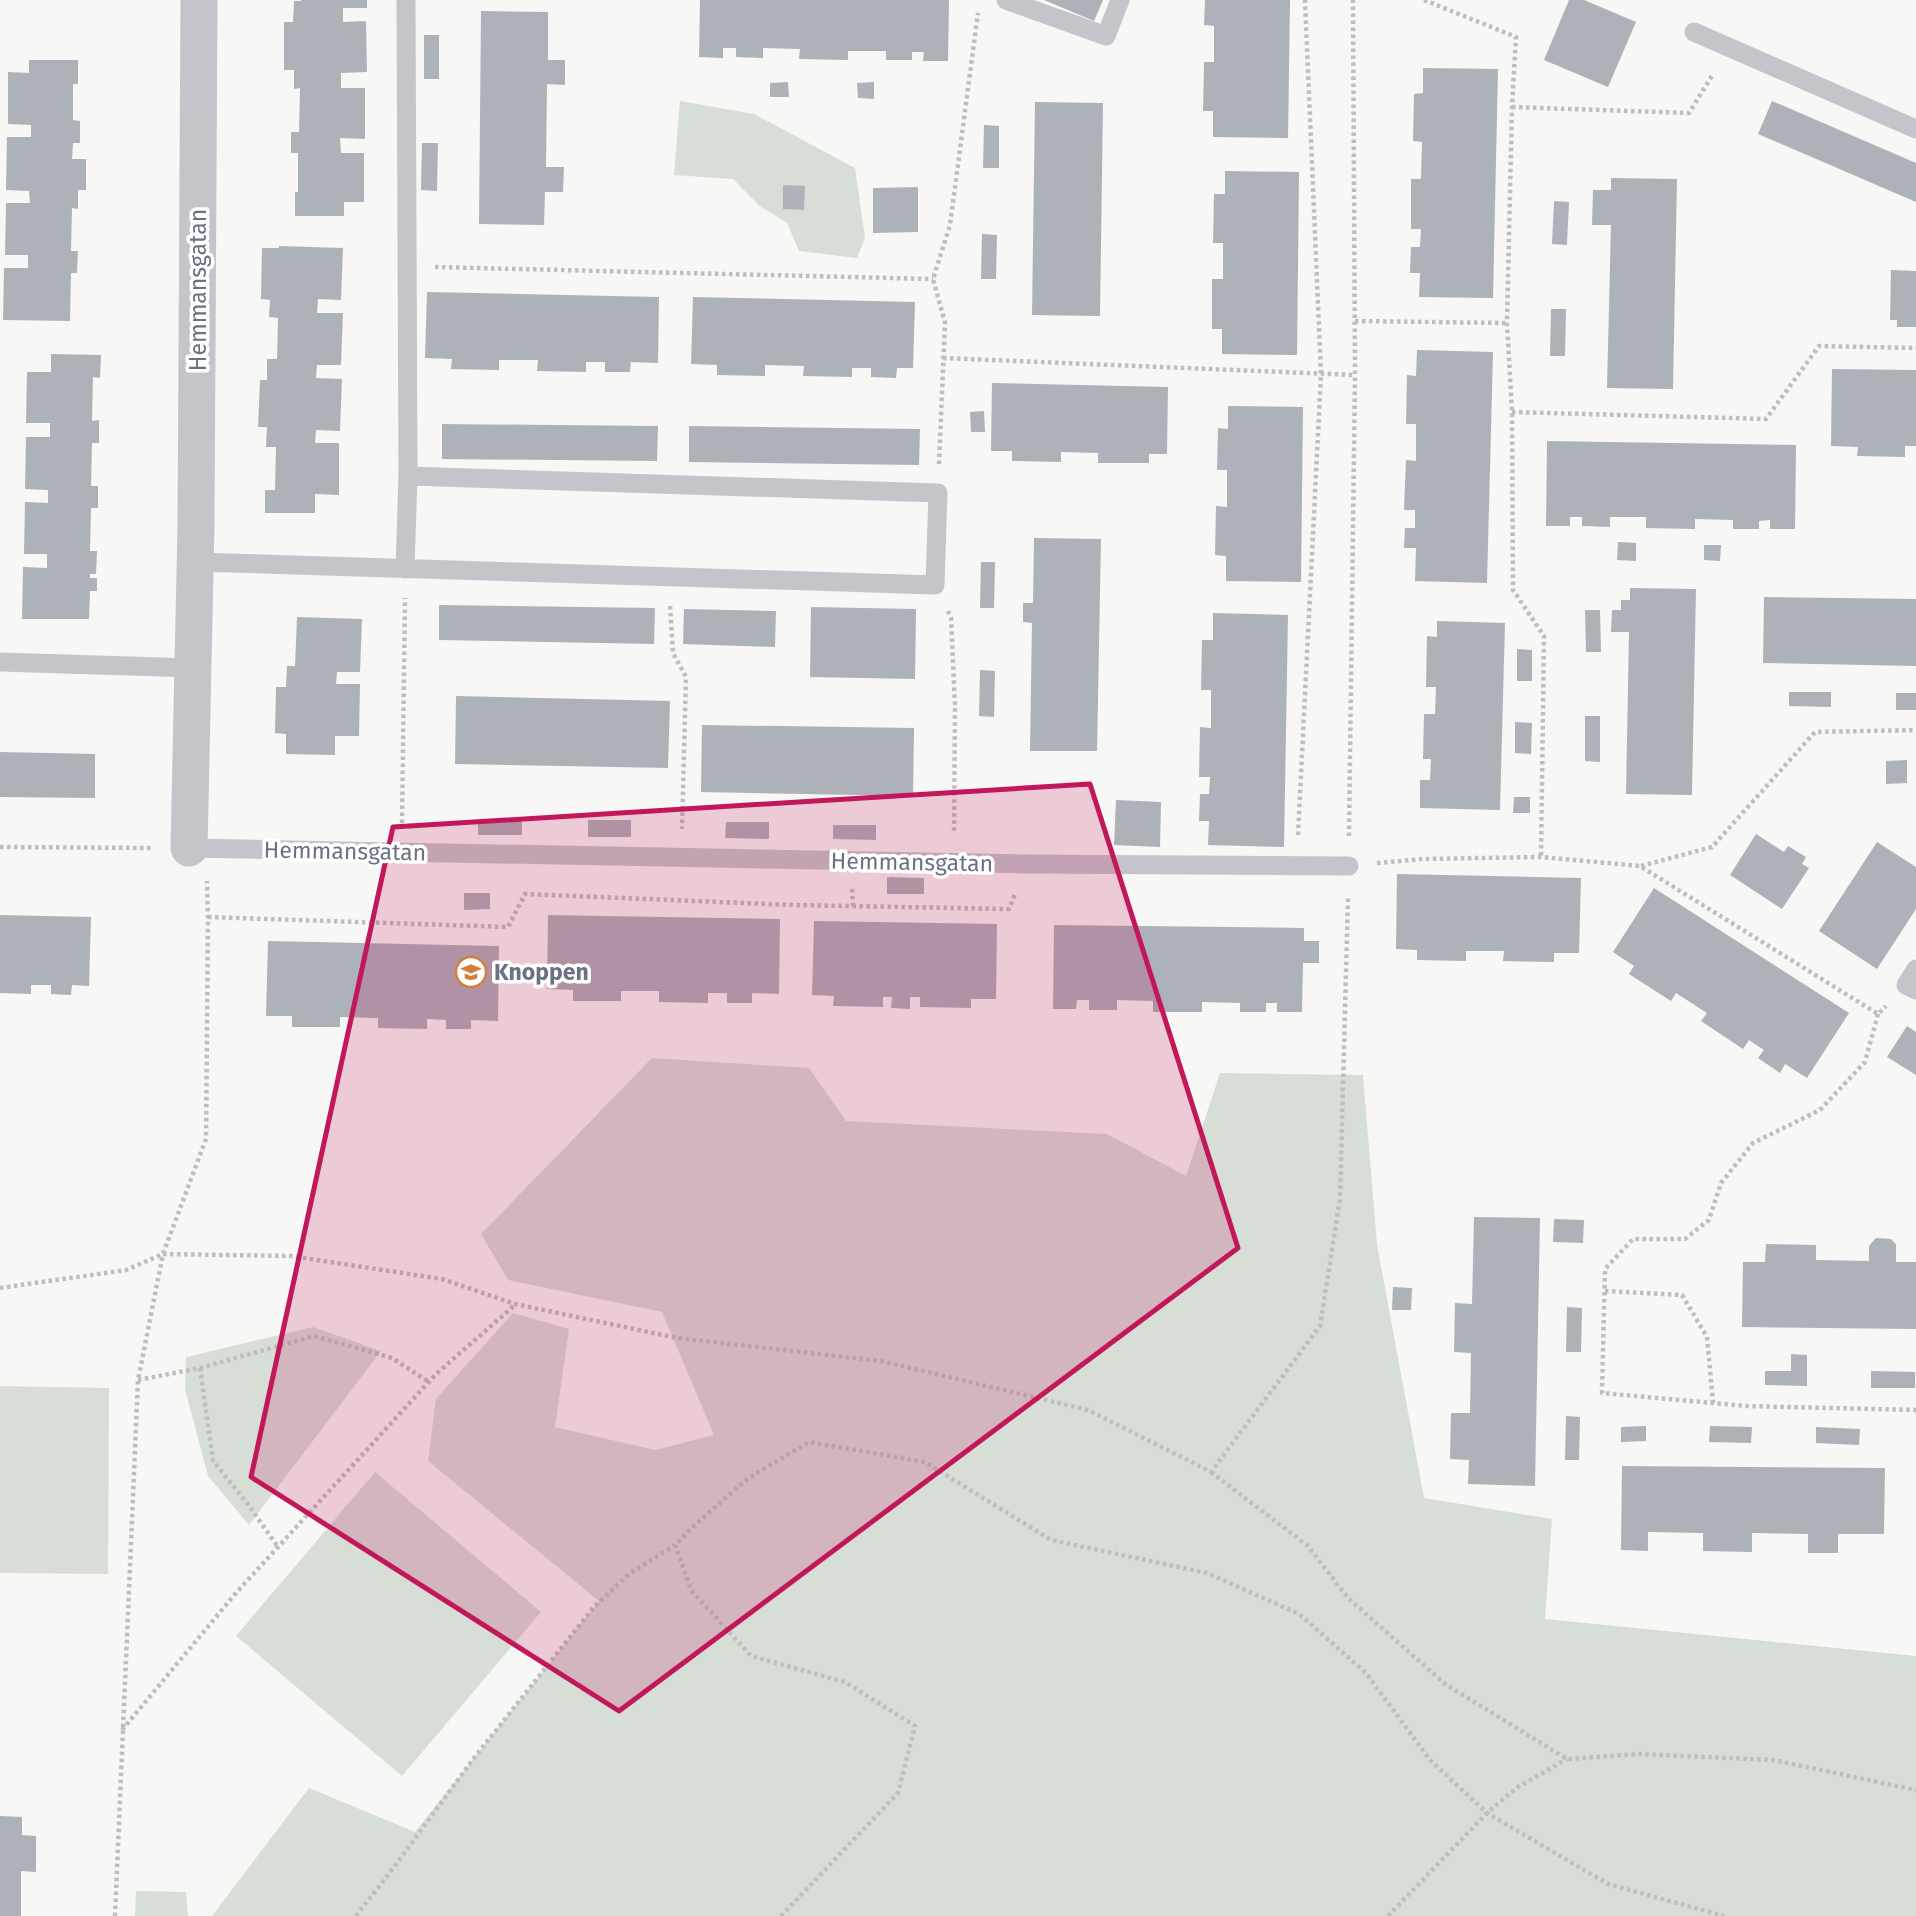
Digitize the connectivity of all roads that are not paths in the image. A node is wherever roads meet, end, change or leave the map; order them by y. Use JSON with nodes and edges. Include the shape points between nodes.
{"nodes":[{"id":1,"x":199,"y":0,"type":"edge"},
{"id":2,"x":406,"y":0,"type":"edge"},
{"id":3,"x":1006,"y":0,"type":"edge"},
{"id":4,"x":1120,"y":0,"type":"edge"},
{"id":5,"x":1695,"y":32,"type":"dead end"},
{"id":6,"x":1916,"y":129,"type":"edge"},
{"id":7,"x":408,"y":476,"type":"junction"},
{"id":8,"x":196,"y":562,"type":"junction"},
{"id":9,"x":405,"y":569,"type":"junction"},
{"id":10,"x":0,"y":662,"type":"edge"},
{"id":11,"x":193,"y":668,"type":"junction"},
{"id":12,"x":189,"y":848,"type":"joint"},
{"id":13,"x":1349,"y":866,"type":"road end"}],
"edges":[{"from":1,"to":8,"type":"street","name":"Hemmansgatan"},
{"from":2,"to":7,"type":"lane"},
{"from":3,"to":4,"type":"lane","via":[[1106,36]]},
{"from":5,"to":6,"type":"lane"},
{"from":7,"to":9,"type":"lane"},
{"from":7,"to":9,"type":"lane","via":[[938,493],[935,585]]},
{"from":8,"to":9,"type":"lane"},
{"from":8,"to":11,"type":"street","name":"Hemmansgatan"},
{"from":10,"to":11,"type":"lane"},
{"from":11,"to":12,"type":"street","name":"Hemmansgatan"},
{"from":12,"to":13,"type":"lane","name":"Hemmansgatan"}]}
